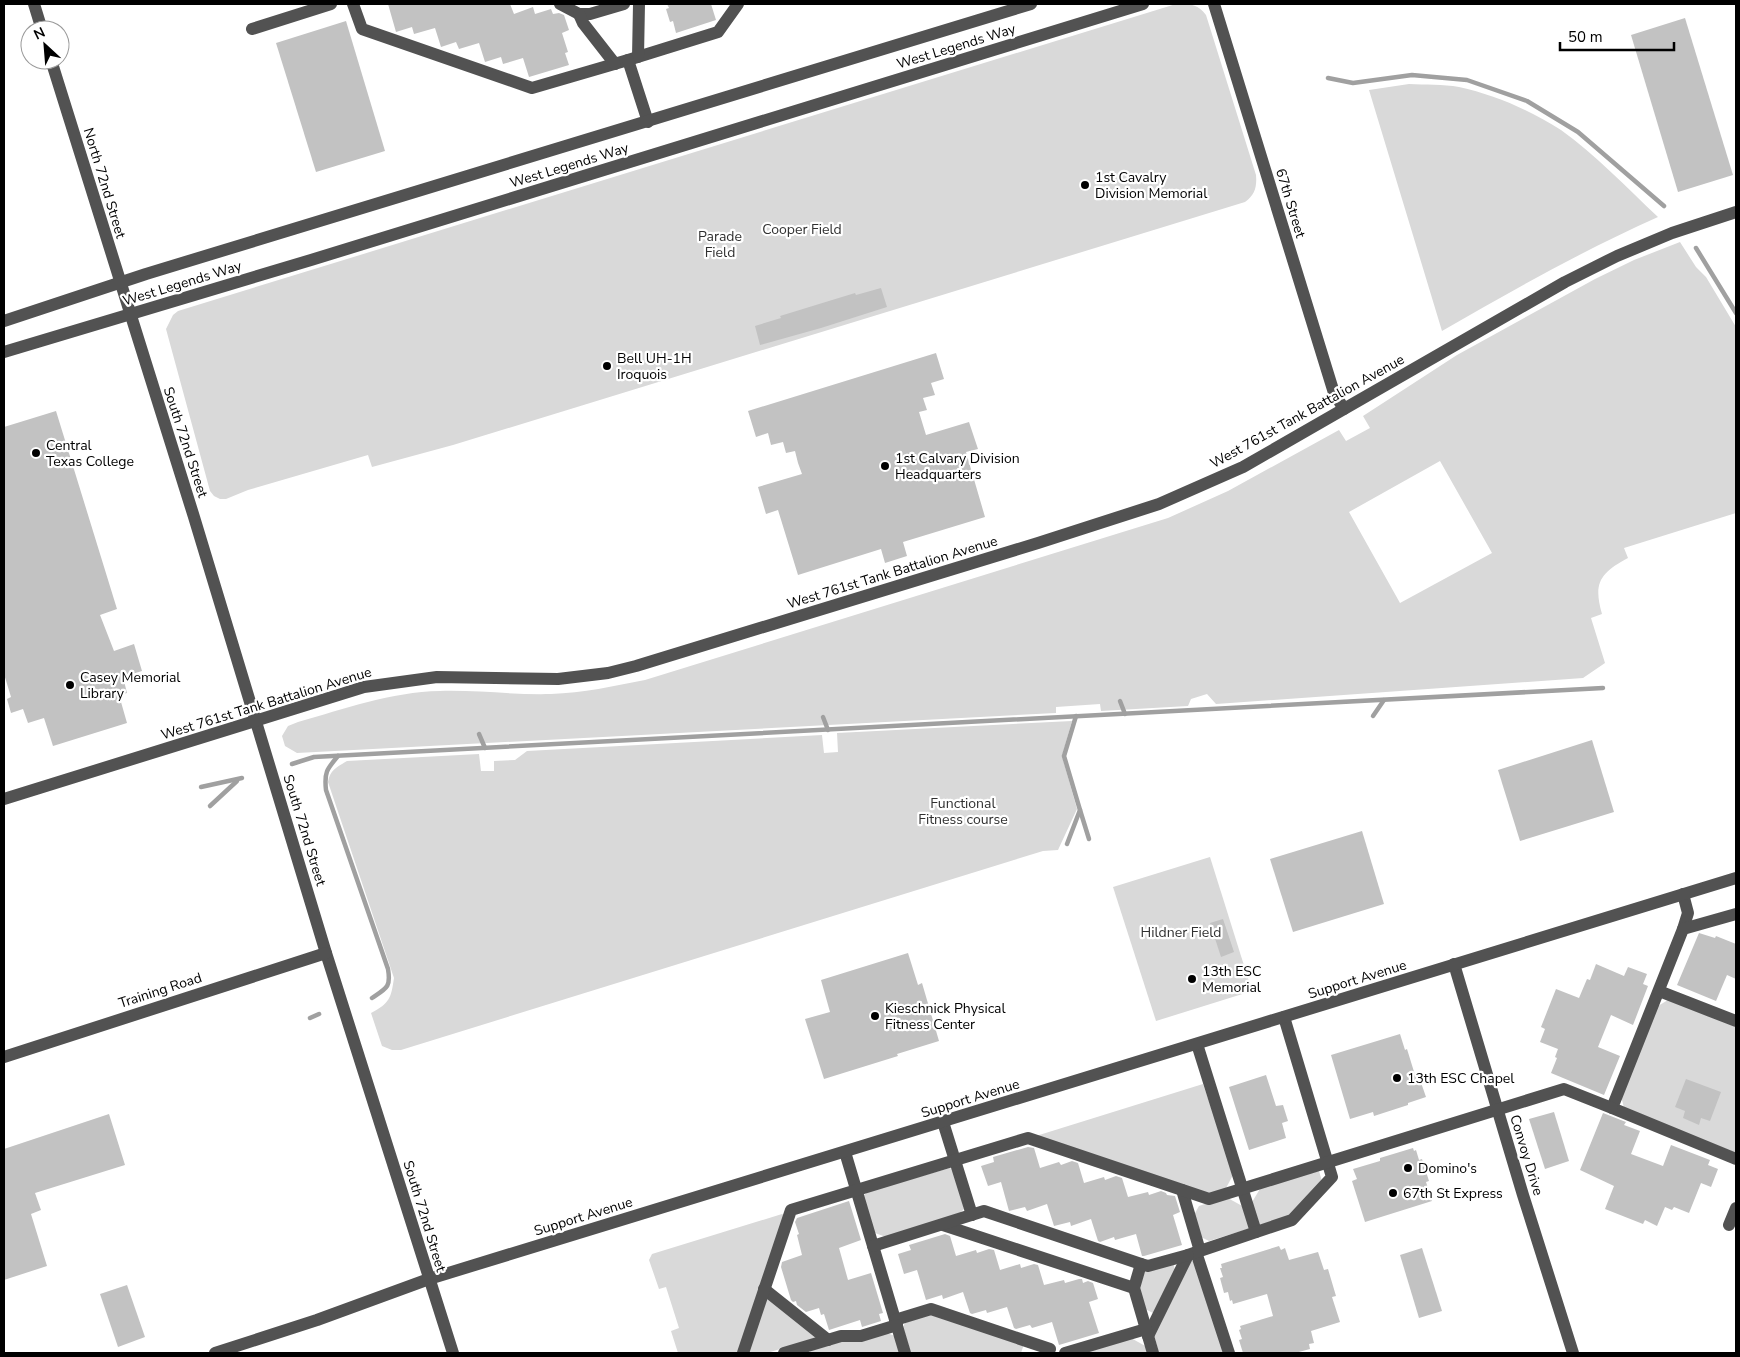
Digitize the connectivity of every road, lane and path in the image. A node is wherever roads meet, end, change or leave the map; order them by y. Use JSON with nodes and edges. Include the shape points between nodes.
{"nodes":[{"id":1,"x":34,"y":4,"type":"edge"},
{"id":2,"x":331,"y":4,"type":"edge"},
{"id":3,"x":353,"y":4,"type":"edge"},
{"id":4,"x":560,"y":4,"type":"edge"},
{"id":5,"x":624,"y":4,"type":"edge"},
{"id":6,"x":639,"y":4,"type":"edge"},
{"id":7,"x":738,"y":4,"type":"edge"},
{"id":8,"x":1031,"y":4,"type":"edge"},
{"id":9,"x":1143,"y":4,"type":"edge"},
{"id":10,"x":1214,"y":4,"type":"edge"},
{"id":11,"x":579,"y":14,"type":"junction"},
{"id":12,"x":39,"y":20,"type":"edge"},
{"id":13,"x":252,"y":29,"type":"dead end"},
{"id":14,"x":633,"y":59,"type":"junction"},
{"id":15,"x":614,"y":64,"type":"junction"},
{"id":16,"x":54,"y":70,"type":"edge"},
{"id":17,"x":648,"y":122,"type":"junction"},
{"id":18,"x":1736,"y":212,"type":"edge"},
{"id":19,"x":120,"y":283,"type":"junction"},
{"id":20,"x":130,"y":314,"type":"junction"},
{"id":21,"x":4,"y":321,"type":"edge"},
{"id":22,"x":4,"y":352,"type":"edge"},
{"id":23,"x":1344,"y":409,"type":"junction"},
{"id":24,"x":256,"y":721,"type":"junction"},
{"id":25,"x":4,"y":799,"type":"edge"},
{"id":26,"x":1736,"y":878,"type":"edge"},
{"id":27,"x":1682,"y":894,"type":"junction"},
{"id":28,"x":1736,"y":914,"type":"edge"},
{"id":29,"x":1683,"y":929,"type":"junction"},
{"id":30,"x":326,"y":953,"type":"junction"},
{"id":31,"x":1454,"y":964,"type":"junction"},
{"id":32,"x":1659,"y":991,"type":"junction"},
{"id":33,"x":1284,"y":1017,"type":"junction"},
{"id":34,"x":1736,"y":1021,"type":"edge"},
{"id":35,"x":1197,"y":1044,"type":"junction"},
{"id":36,"x":4,"y":1057,"type":"edge"},
{"id":37,"x":1612,"y":1108,"type":"junction"},
{"id":38,"x":1498,"y":1110,"type":"junction"},
{"id":39,"x":944,"y":1122,"type":"junction"},
{"id":40,"x":845,"y":1152,"type":"junction"},
{"id":41,"x":1736,"y":1159,"type":"edge"},
{"id":42,"x":955,"y":1160,"type":"junction"},
{"id":43,"x":1328,"y":1162,"type":"junction"},
{"id":44,"x":1243,"y":1188,"type":"junction"},
{"id":45,"x":856,"y":1190,"type":"junction"},
{"id":46,"x":1182,"y":1190,"type":"junction"},
{"id":47,"x":1736,"y":1208,"type":"edge"},
{"id":48,"x":972,"y":1215,"type":"junction"},
{"id":49,"x":943,"y":1225,"type":"junction"},
{"id":50,"x":1729,"y":1225,"type":"dead end"},
{"id":51,"x":1256,"y":1232,"type":"junction"},
{"id":52,"x":873,"y":1246,"type":"junction"},
{"id":53,"x":1195,"y":1253,"type":"junction"},
{"id":54,"x":1141,"y":1264,"type":"junction"},
{"id":55,"x":429,"y":1279,"type":"junction"},
{"id":56,"x":1134,"y":1288,"type":"junction"},
{"id":57,"x":764,"y":1289,"type":"junction"},
{"id":58,"x":896,"y":1322,"type":"junction"},
{"id":59,"x":1147,"y":1332,"type":"junction"},
{"id":60,"x":828,"y":1340,"type":"junction"},
{"id":61,"x":803,"y":1350,"type":"edge"},
{"id":62,"x":1059,"y":1352,"type":"edge"},
{"id":63,"x":214,"y":1353,"type":"edge"},
{"id":64,"x":453,"y":1353,"type":"edge"},
{"id":65,"x":743,"y":1353,"type":"edge"},
{"id":66,"x":784,"y":1353,"type":"edge"},
{"id":67,"x":905,"y":1353,"type":"edge"},
{"id":68,"x":1035,"y":1353,"type":"edge"},
{"id":69,"x":1154,"y":1353,"type":"edge"},
{"id":70,"x":1229,"y":1353,"type":"edge"},
{"id":71,"x":1573,"y":1353,"type":"edge"}],
"edges":[{"from":1,"to":12,"type":"street"},
{"from":2,"to":13,"type":"street"},
{"from":3,"to":15,"type":"street","via":[[362,29],[532,88]]},
{"from":4,"to":11,"type":"street"},
{"from":5,"to":11,"type":"street"},
{"from":6,"to":14,"type":"street"},
{"from":7,"to":14,"type":"street","via":[[718,32]]},
{"from":8,"to":17,"type":"street","name":"West Legends Way"},
{"from":9,"to":20,"type":"street","name":"West Legends Way"},
{"from":10,"to":23,"type":"street","name":"67th Street","via":[[1334,393]]},
{"from":11,"to":15,"type":"street"},
{"from":14,"to":15,"type":"street"},
{"from":14,"to":17,"type":"street"},
{"from":16,"to":19,"type":"street","name":"North 72nd Street"},
{"from":17,"to":19,"type":"street","name":"West Legends Way"},
{"from":18,"to":23,"type":"street","name":"West 761st Tank Battalion Avenue","via":[[1672,233],[1565,282]]},
{"from":19,"to":20,"type":"street","name":"North 72nd Street"},
{"from":19,"to":21,"type":"street","name":"West Legends Way"},
{"from":20,"to":22,"type":"street","name":"West Legends Way"},
{"from":20,"to":24,"type":"street","name":"South 72nd Street"},
{"from":23,"to":24,"type":"street","name":"West 761st Tank Battalion Avenue","via":[[1243,467],[1159,504],[636,666],[558,679],[480,676],[412,680],[364,687]]},
{"from":24,"to":25,"type":"street","name":"West 761st Tank Battalion Avenue"},
{"from":24,"to":30,"type":"street","name":"South 72nd Street"},
{"from":26,"to":27,"type":"street","name":"Support Avenue"},
{"from":27,"to":29,"type":"street","via":[[1688,913]]},
{"from":27,"to":31,"type":"street","name":"Support Avenue"},
{"from":28,"to":29,"type":"street"},
{"from":29,"to":32,"type":"street"},
{"from":30,"to":36,"type":"street","name":"Training Road"},
{"from":30,"to":55,"type":"street","name":"South 72nd Street"},
{"from":31,"to":33,"type":"street","name":"Support Avenue"},
{"from":31,"to":38,"type":"street","name":"Convoy Drive"},
{"from":32,"to":34,"type":"street"},
{"from":32,"to":37,"type":"street"},
{"from":33,"to":35,"type":"street","name":"Support Avenue"},
{"from":33,"to":43,"type":"street"},
{"from":35,"to":39,"type":"street","name":"Support Avenue"},
{"from":35,"to":44,"type":"street"},
{"from":37,"to":38,"type":"street","via":[[1564,1089]]},
{"from":37,"to":41,"type":"street"},
{"from":38,"to":43,"type":"street"},
{"from":38,"to":71,"type":"street","name":"Convoy Drive"},
{"from":39,"to":40,"type":"street","name":"Support Avenue"},
{"from":39,"to":42,"type":"street"},
{"from":40,"to":45,"type":"street"},
{"from":40,"to":55,"type":"street","name":"Support Avenue"},
{"from":42,"to":45,"type":"street"},
{"from":42,"to":46,"type":"street","via":[[1028,1138]]},
{"from":42,"to":48,"type":"street"},
{"from":43,"to":44,"type":"street"},
{"from":43,"to":51,"type":"street","via":[[1332,1177],[1292,1220]]},
{"from":44,"to":46,"type":"street","via":[[1209,1199]]},
{"from":44,"to":51,"type":"street"},
{"from":45,"to":52,"type":"street"},
{"from":45,"to":57,"type":"street","via":[[791,1210]]},
{"from":46,"to":53,"type":"street"},
{"from":47,"to":50,"type":"street"},
{"from":48,"to":49,"type":"street"},
{"from":48,"to":54,"type":"street","via":[[984,1211]]},
{"from":49,"to":52,"type":"street"},
{"from":49,"to":56,"type":"street"},
{"from":51,"to":53,"type":"street"},
{"from":52,"to":58,"type":"street"},
{"from":53,"to":54,"type":"street","via":[[1148,1266]]},
{"from":53,"to":59,"type":"street"},
{"from":53,"to":70,"type":"street"},
{"from":54,"to":56,"type":"street"},
{"from":55,"to":63,"type":"street","name":"Support Avenue"},
{"from":55,"to":64,"type":"street","name":"South 72nd Street"},
{"from":56,"to":59,"type":"street"},
{"from":57,"to":60,"type":"street"},
{"from":57,"to":65,"type":"street"},
{"from":58,"to":60,"type":"street","via":[[861,1336]]},
{"from":58,"to":62,"type":"street","via":[[931,1309]]},
{"from":58,"to":67,"type":"street"},
{"from":59,"to":62,"type":"street"},
{"from":59,"to":69,"type":"street"},
{"from":60,"to":61,"type":"street"},
{"from":61,"to":66,"type":"street"},
{"from":62,"to":68,"type":"street"}]}
